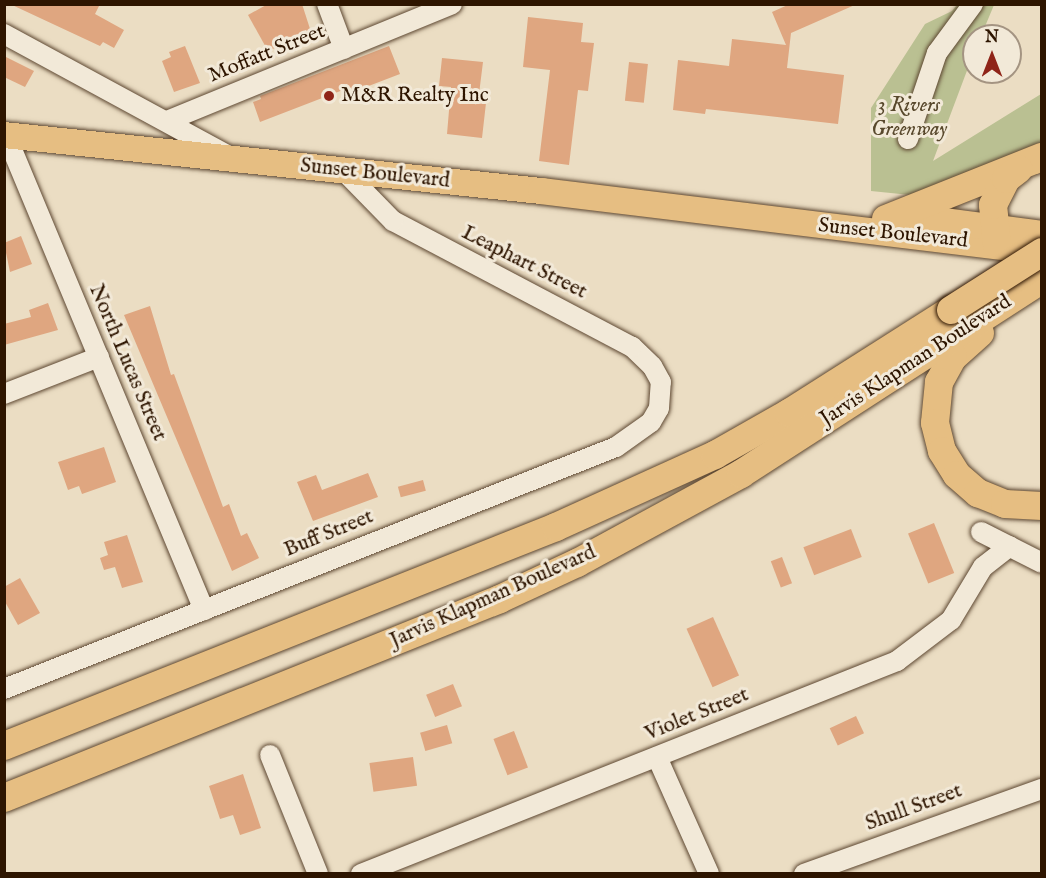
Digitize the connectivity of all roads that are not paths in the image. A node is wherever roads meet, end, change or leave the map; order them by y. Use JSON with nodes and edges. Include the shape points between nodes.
{"nodes":[{"id":1,"x":327,"y":4,"type":"edge"},
{"id":2,"x":452,"y":4,"type":"edge"},
{"id":3,"x":973,"y":4,"type":"edge"},
{"id":4,"x":4,"y":34,"type":"edge"},
{"id":5,"x":344,"y":49,"type":"junction"},
{"id":6,"x":167,"y":121,"type":"junction"},
{"id":7,"x":5,"y":135,"type":"edge"},
{"id":8,"x":908,"y":140,"type":"dead end"},
{"id":9,"x":231,"y":158,"type":"junction"},
{"id":10,"x":1032,"y":161,"type":"edge"},
{"id":11,"x":345,"y":171,"type":"junction"},
{"id":12,"x":744,"y":217,"type":"junction"},
{"id":13,"x":886,"y":219,"type":"junction"},
{"id":14,"x":1041,"y":234,"type":"edge"},
{"id":15,"x":996,"y":235,"type":"junction"},
{"id":16,"x":1041,"y":252,"type":"edge"},
{"id":17,"x":1041,"y":280,"type":"edge"},
{"id":18,"x":991,"y":316,"type":"junction"},
{"id":19,"x":99,"y":357,"type":"junction"},
{"id":20,"x":4,"y":394,"type":"edge"},
{"id":21,"x":659,"y":408,"type":"joint"},
{"id":22,"x":1041,"y":506,"type":"edge"},
{"id":23,"x":981,"y":532,"type":"dead end"},
{"id":24,"x":1010,"y":546,"type":"junction"},
{"id":25,"x":1041,"y":563,"type":"edge"},
{"id":26,"x":204,"y":610,"type":"junction"},
{"id":27,"x":4,"y":689,"type":"edge"},
{"id":28,"x":98,"y":709,"type":"junction"},
{"id":29,"x":4,"y":736,"type":"edge"},
{"id":30,"x":4,"y":746,"type":"edge"},
{"id":31,"x":270,"y":755,"type":"dead end"},
{"id":32,"x":657,"y":757,"type":"junction"},
{"id":33,"x":1041,"y":789,"type":"edge"},
{"id":34,"x":4,"y":798,"type":"edge"},
{"id":35,"x":318,"y":873,"type":"edge"},
{"id":36,"x":361,"y":873,"type":"edge"},
{"id":37,"x":709,"y":873,"type":"edge"},
{"id":38,"x":804,"y":873,"type":"edge"}],
"edges":[{"from":1,"to":5,"type":"street"},
{"from":2,"to":5,"type":"street","name":"Moffatt Street"},
{"from":3,"to":8,"type":"street","via":[[937,53]]},
{"from":4,"to":6,"type":"street"},
{"from":5,"to":6,"type":"street","name":"Moffatt Street"},
{"from":6,"to":9,"type":"street"},
{"from":7,"to":9,"type":"main road","name":"Sunset Boulevard"},
{"from":7,"to":19,"type":"street","name":"North Lucas Street"},
{"from":9,"to":11,"type":"main road","name":"Sunset Boulevard"},
{"from":10,"to":13,"type":"highway"},
{"from":10,"to":15,"type":"highway","via":[[999,190],[993,205]]},
{"from":11,"to":12,"type":"main road","name":"Sunset Boulevard"},
{"from":11,"to":21,"type":"street","name":"Leaphart Street","via":[[393,222],[632,347],[652,366],[661,382]]},
{"from":12,"to":13,"type":"main road","name":"Sunset Boulevard","via":[[791,214]]},
{"from":12,"to":15,"type":"main road","name":"Sunset Boulevard"},
{"from":13,"to":15,"type":"main road","name":"Sunset Boulevard"},
{"from":14,"to":15,"type":"main road","name":"Sunset Boulevard"},
{"from":15,"to":16,"type":"main road","name":"Sunset Boulevard"},
{"from":16,"to":28,"type":"highway","name":"Jarvis Klapman Boulevard","bridge":true,"via":[[789,413],[715,455],[556,527]]},
{"from":17,"to":18,"type":"highway"},
{"from":18,"to":22,"type":"highway","via":[[945,369],[936,396],[937,437],[948,463],[978,493],[1005,504]]},
{"from":18,"to":34,"type":"highway","name":"Jarvis Klapman Boulevard","via":[[741,474],[577,563],[500,599]]},
{"from":19,"to":20,"type":"street"},
{"from":19,"to":26,"type":"street","name":"North Lucas Street"},
{"from":21,"to":26,"type":"street","name":"Buff Street","via":[[640,433],[616,447]]},
{"from":23,"to":24,"type":"street"},
{"from":24,"to":25,"type":"street"},
{"from":24,"to":32,"type":"street","name":"Violet Street","via":[[983,567],[951,620],[897,661]]},
{"from":26,"to":27,"type":"street","name":"Buff Street"},
{"from":28,"to":29,"type":"highway"},
{"from":28,"to":30,"type":"highway","name":"Jarvis Klapman Boulevard"},
{"from":31,"to":35,"type":"street"},
{"from":32,"to":36,"type":"street","name":"Violet Street"},
{"from":32,"to":37,"type":"street"},
{"from":33,"to":38,"type":"street","name":"Shull Street"}]}
